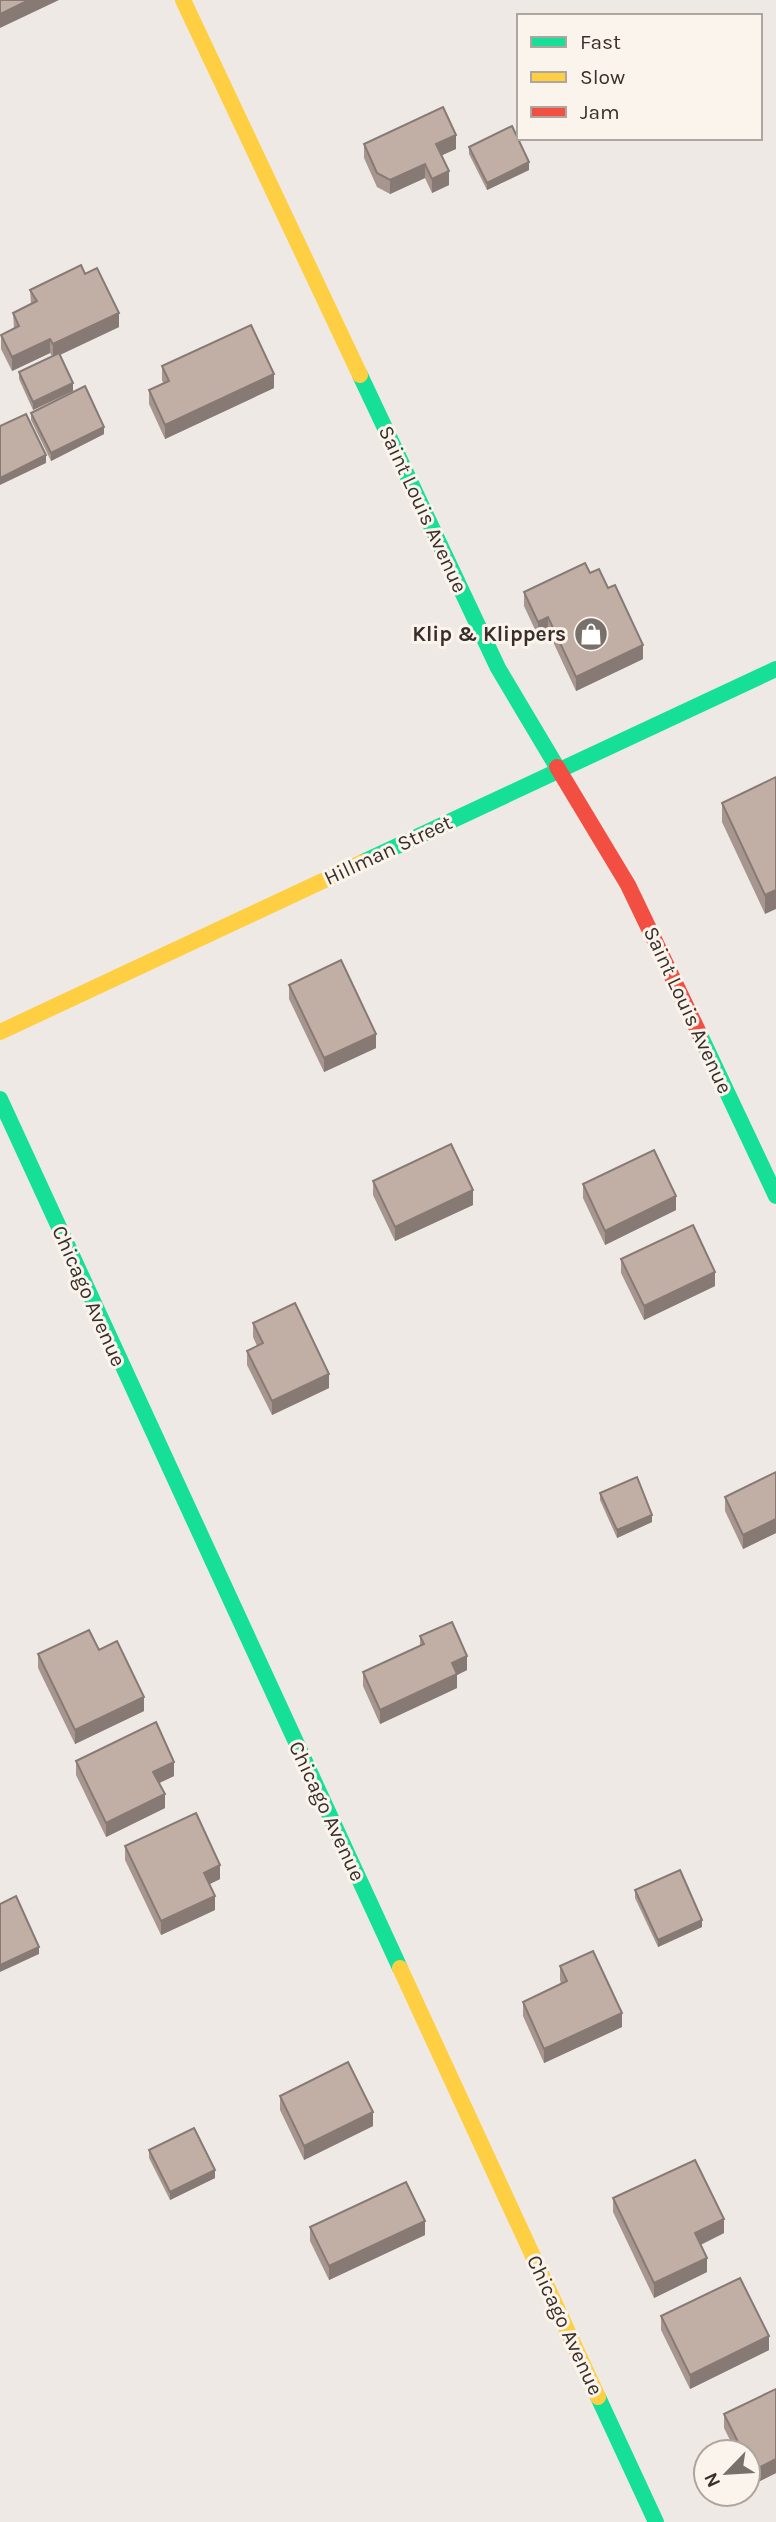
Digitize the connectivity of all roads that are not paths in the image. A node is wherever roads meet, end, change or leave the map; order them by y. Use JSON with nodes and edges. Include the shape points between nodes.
{"nodes":[{"id":1,"x":183,"y":0,"type":"edge"},
{"id":2,"x":776,"y":669,"type":"edge"},
{"id":3,"x":559,"y":770,"type":"junction"},
{"id":4,"x":0,"y":1032,"type":"edge"},
{"id":5,"x":0,"y":1099,"type":"edge"},
{"id":6,"x":776,"y":1196,"type":"edge"},
{"id":7,"x":656,"y":2522,"type":"edge"}],
"edges":[{"from":1,"to":3,"type":"street","name":"Saint Louis Avenue","via":[[498,668]]},
{"from":2,"to":3,"type":"street","name":"Hillman Street"},
{"from":3,"to":4,"type":"street","name":"Hillman Street"},
{"from":3,"to":6,"type":"street","name":"Saint Louis Avenue","via":[[628,885]]},
{"from":5,"to":7,"type":"street","name":"Chicago Avenue"}]}
